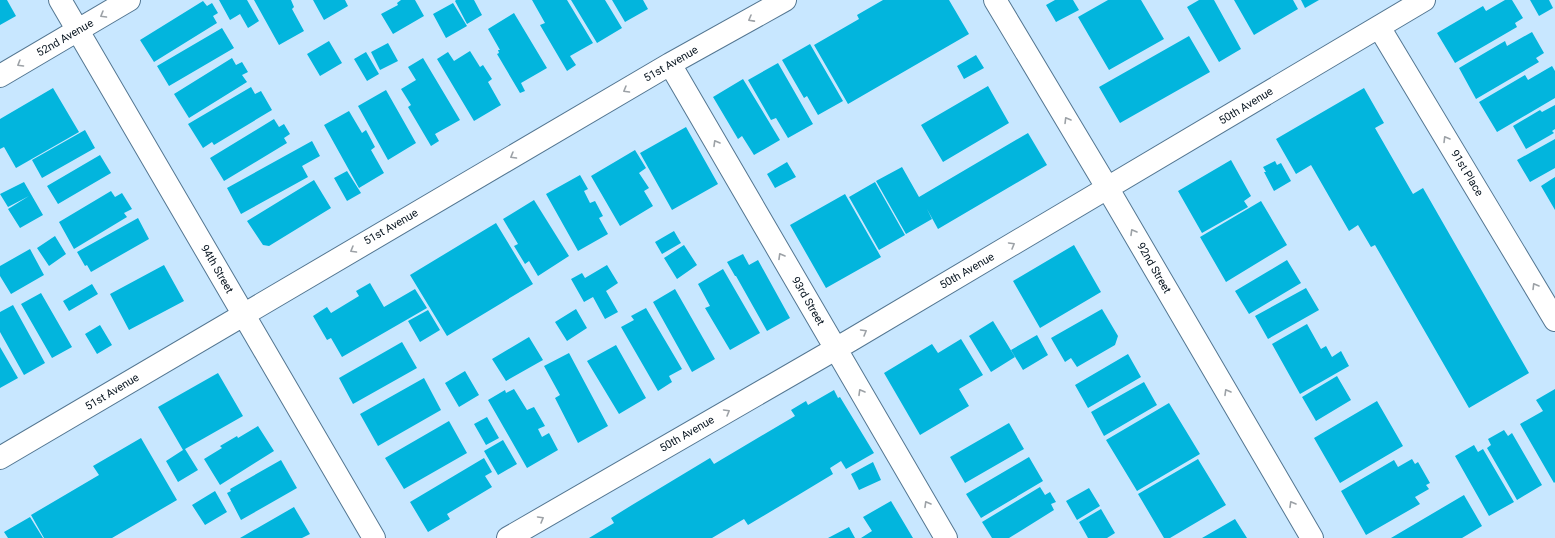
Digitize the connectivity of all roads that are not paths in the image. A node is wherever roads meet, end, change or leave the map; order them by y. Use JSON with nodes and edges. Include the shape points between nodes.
{"nodes":[{"id":1,"x":60,"y":0,"type":"edge"},
{"id":2,"x":129,"y":0,"type":"edge"},
{"id":3,"x":785,"y":0,"type":"edge"},
{"id":4,"x":995,"y":0,"type":"edge"},
{"id":5,"x":1424,"y":0,"type":"edge"},
{"id":6,"x":1379,"y":27,"type":"junction"},
{"id":7,"x":77,"y":30,"type":"junction"},
{"id":8,"x":670,"y":64,"type":"junction"},
{"id":9,"x":0,"y":76,"type":"edge"},
{"id":10,"x":1108,"y":189,"type":"junction"},
{"id":11,"x":243,"y":314,"type":"junction"},
{"id":12,"x":1555,"y":320,"type":"edge"},
{"id":13,"x":835,"y":349,"type":"junction"},
{"id":14,"x":0,"y":458,"type":"edge"},
{"id":15,"x":374,"y":538,"type":"edge"},
{"id":16,"x":508,"y":538,"type":"edge"},
{"id":17,"x":946,"y":538,"type":"edge"},
{"id":18,"x":1312,"y":538,"type":"edge"}],
"edges":[{"from":1,"to":7,"type":"street","name":"94th Street"},
{"from":2,"to":7,"type":"street","name":"52nd Avenue","one_way":true},
{"from":3,"to":8,"type":"street","name":"51st Avenue","one_way":true},
{"from":10,"to":4,"type":"street","name":"92nd Street","one_way":true},
{"from":5,"to":6,"type":"street","name":"50th Avenue"},
{"from":6,"to":10,"type":"street","name":"50th Avenue"},
{"from":12,"to":6,"type":"street","name":"91st Place","one_way":true},
{"from":7,"to":9,"type":"street","name":"52nd Avenue","one_way":true},
{"from":7,"to":11,"type":"street","name":"94th Street"},
{"from":8,"to":11,"type":"street","name":"51st Avenue","one_way":true},
{"from":13,"to":8,"type":"street","name":"93rd Street","one_way":true},
{"from":13,"to":10,"type":"street","name":"50th Avenue","one_way":true},
{"from":18,"to":10,"type":"street","name":"92nd Street","one_way":true},
{"from":11,"to":14,"type":"street","name":"51st Avenue"},
{"from":11,"to":15,"type":"street","name":"94th Street"},
{"from":16,"to":13,"type":"street","name":"50th Avenue","one_way":true},
{"from":17,"to":13,"type":"street","name":"93rd Street","one_way":true}]}
